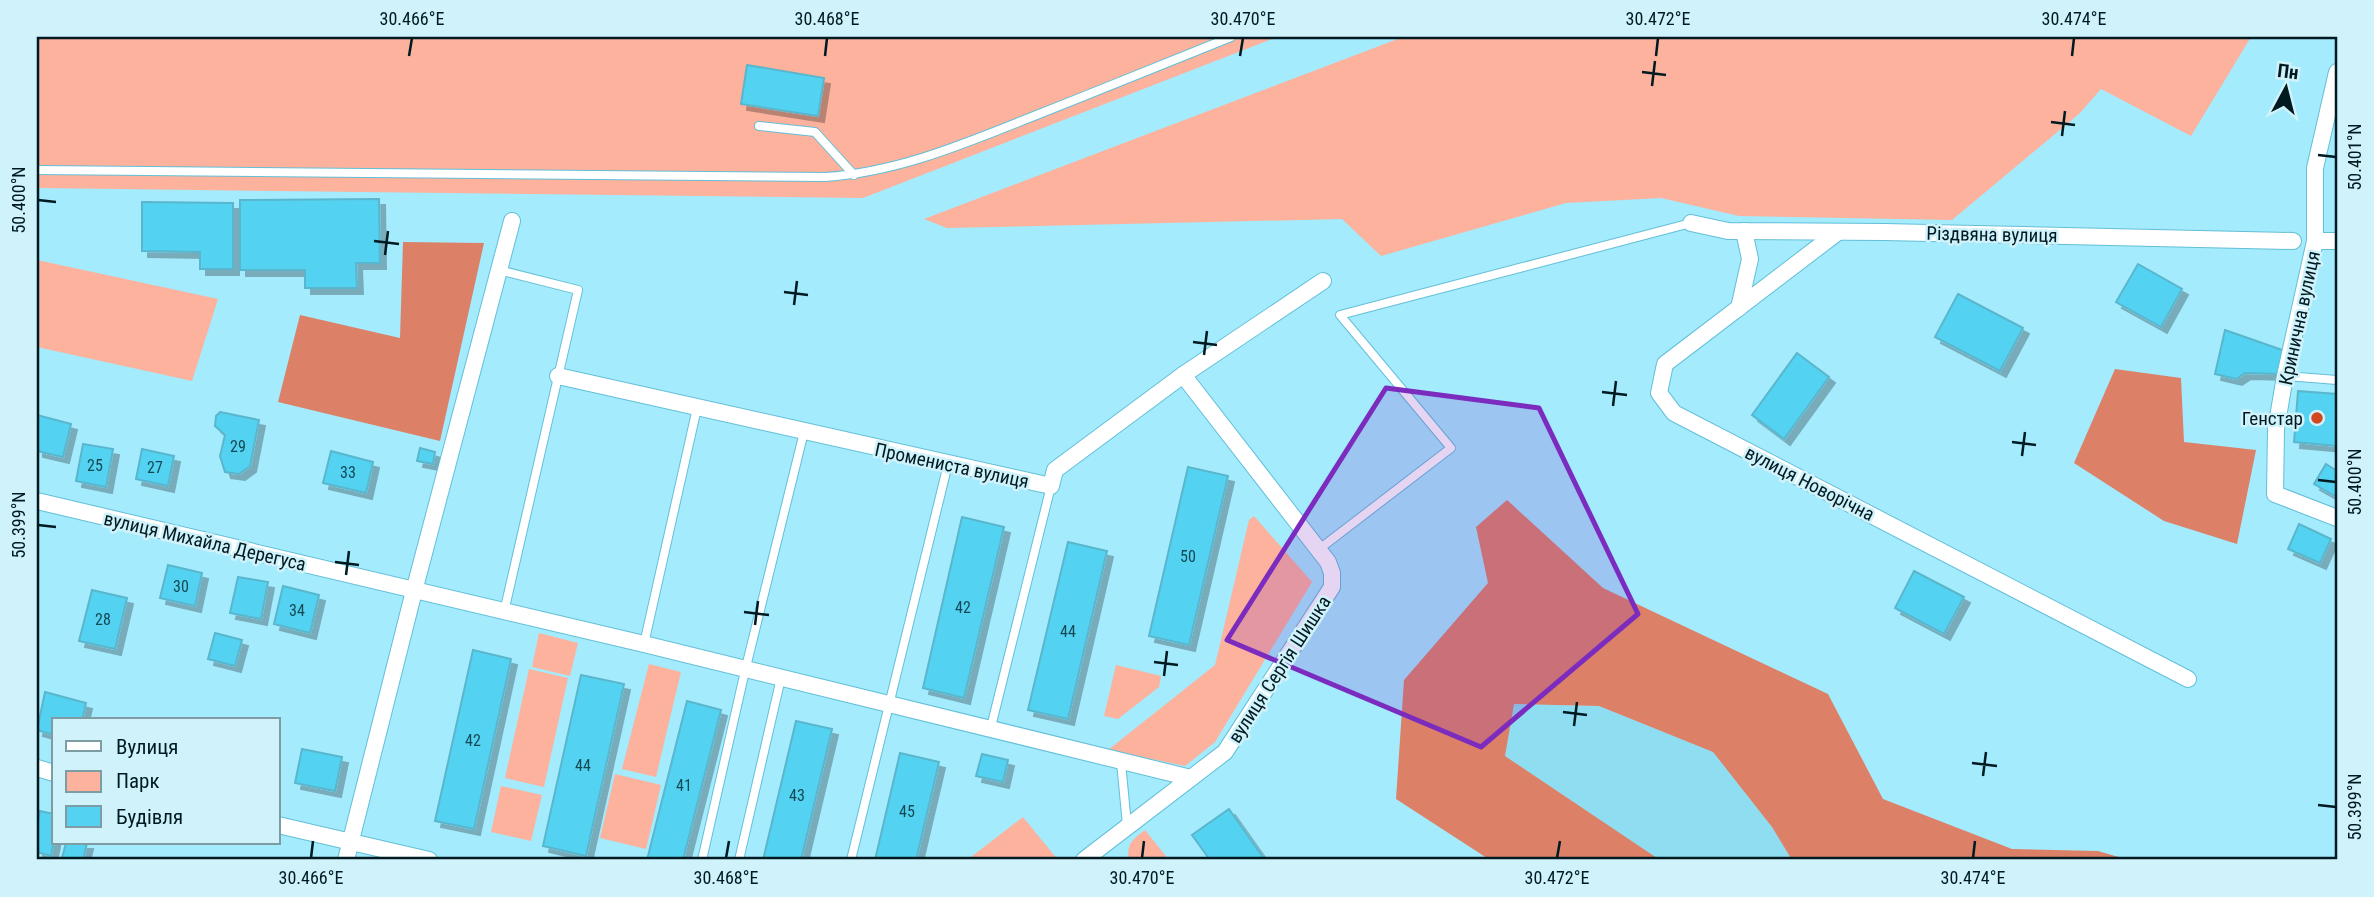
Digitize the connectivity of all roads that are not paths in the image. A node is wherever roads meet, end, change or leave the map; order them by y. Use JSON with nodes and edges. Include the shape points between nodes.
{"nodes":[{"id":1,"x":1231,"y":37,"type":"edge"},
{"id":2,"x":2337,"y":72,"type":"edge"},
{"id":3,"x":759,"y":126,"type":"dead end"},
{"id":4,"x":37,"y":170,"type":"edge"},
{"id":5,"x":854,"y":175,"type":"junction"},
{"id":6,"x":512,"y":221,"type":"dead end"},
{"id":7,"x":1691,"y":223,"type":"joint"},
{"id":8,"x":1744,"y":231,"type":"junction"},
{"id":9,"x":1838,"y":232,"type":"junction"},
{"id":10,"x":2337,"y":240,"type":"edge"},
{"id":11,"x":2293,"y":241,"type":"dead end"},
{"id":12,"x":2315,"y":241,"type":"junction"},
{"id":13,"x":499,"y":270,"type":"junction"},
{"id":14,"x":1323,"y":281,"type":"dead end"},
{"id":15,"x":1739,"y":308,"type":"junction"},
{"id":16,"x":1183,"y":375,"type":"junction"},
{"id":17,"x":558,"y":376,"type":"junction"},
{"id":18,"x":2285,"y":376,"type":"junction"},
{"id":19,"x":2337,"y":380,"type":"edge"},
{"id":20,"x":697,"y":408,"type":"junction"},
{"id":21,"x":804,"y":432,"type":"junction"},
{"id":22,"x":948,"y":464,"type":"junction"},
{"id":23,"x":1051,"y":486,"type":"junction"},
{"id":24,"x":37,"y":501,"type":"edge"},
{"id":25,"x":2337,"y":518,"type":"edge"},
{"id":26,"x":1318,"y":550,"type":"junction"},
{"id":27,"x":414,"y":591,"type":"junction"},
{"id":28,"x":504,"y":612,"type":"junction"},
{"id":29,"x":644,"y":644,"type":"junction"},
{"id":30,"x":745,"y":671,"type":"junction"},
{"id":31,"x":780,"y":678,"type":"junction"},
{"id":32,"x":2188,"y":679,"type":"dead end"},
{"id":33,"x":887,"y":705,"type":"junction"},
{"id":34,"x":990,"y":731,"type":"junction"},
{"id":35,"x":1121,"y":762,"type":"junction"},
{"id":36,"x":1191,"y":778,"type":"junction"},
{"id":37,"x":280,"y":825,"type":"edge"},
{"id":38,"x":1128,"y":827,"type":"junction"},
{"id":39,"x":351,"y":842,"type":"junction"},
{"id":40,"x":1094,"y":858,"type":"edge"},
{"id":41,"x":346,"y":860,"type":"edge"},
{"id":42,"x":429,"y":860,"type":"edge"},
{"id":43,"x":702,"y":860,"type":"edge"},
{"id":44,"x":740,"y":860,"type":"edge"},
{"id":45,"x":850,"y":860,"type":"edge"}],
"edges":[{"from":1,"to":5,"type":"lane","via":[[944,152]]},
{"from":2,"to":12,"type":"street","name":"Кринична вулиця","via":[[2315,168]]},
{"from":3,"to":5,"type":"lane","via":[[815,132]]},
{"from":4,"to":5,"type":"lane"},
{"from":6,"to":13,"type":"street"},
{"from":7,"to":8,"type":"street","name":"Різдвяна вулиця"},
{"from":7,"to":26,"type":"lane","via":[[1340,315],[1451,448]]},
{"from":8,"to":9,"type":"street","name":"Різдвяна вулиця"},
{"from":8,"to":15,"type":"street","via":[[1751,260]]},
{"from":9,"to":11,"type":"street","name":"Різдвяна вулиця"},
{"from":9,"to":15,"type":"street","name":"вулиця Новорічна"},
{"from":10,"to":12,"type":"street"},
{"from":12,"to":18,"type":"street","name":"Кринична вулиця"},
{"from":13,"to":17,"type":"lane","via":[[578,290]]},
{"from":13,"to":27,"type":"street"},
{"from":14,"to":16,"type":"street","name":"Промениста вулиця"},
{"from":15,"to":32,"type":"street","name":"вулиця Новорічна","via":[[1665,364],[1659,393],[1674,413]]},
{"from":16,"to":23,"type":"street","name":"Промениста вулиця","via":[[1055,470]]},
{"from":16,"to":26,"type":"street","name":"вулиця Сергія Шишка"},
{"from":17,"to":20,"type":"street","name":"Промениста вулиця"},
{"from":17,"to":28,"type":"lane"},
{"from":18,"to":19,"type":"lane"},
{"from":18,"to":25,"type":"street","name":"Кринична вулиця","via":[[2276,429],[2275,495]]},
{"from":20,"to":21,"type":"street","name":"Промениста вулиця"},
{"from":20,"to":29,"type":"lane"},
{"from":21,"to":22,"type":"street","name":"Промениста вулиця"},
{"from":21,"to":30,"type":"lane"},
{"from":22,"to":23,"type":"street","name":"Промениста вулиця"},
{"from":22,"to":33,"type":"lane"},
{"from":23,"to":34,"type":"lane"},
{"from":24,"to":27,"type":"street","name":"вулиця Михайла Дерегуса"},
{"from":26,"to":36,"type":"street","name":"вулиця Сергія Шишка","via":[[1328,562],[1332,587],[1225,752]]},
{"from":27,"to":28,"type":"street","name":"вулиця Михайла Дерегуса"},
{"from":27,"to":39,"type":"street"},
{"from":28,"to":29,"type":"street","name":"вулиця Михайла Дерегуса"},
{"from":29,"to":30,"type":"street","name":"вулиця Михайла Дерегуса"},
{"from":30,"to":31,"type":"street","name":"вулиця Михайла Дерегуса"},
{"from":30,"to":43,"type":"lane"},
{"from":31,"to":33,"type":"street","name":"вулиця Михайла Дерегуса"},
{"from":31,"to":44,"type":"lane"},
{"from":33,"to":34,"type":"street","name":"вулиця Михайла Дерегуса"},
{"from":33,"to":45,"type":"lane"},
{"from":34,"to":35,"type":"street","name":"вулиця Михайла Дерегуса"},
{"from":35,"to":36,"type":"street","name":"вулиця Михайла Дерегуса"},
{"from":35,"to":38,"type":"lane"},
{"from":36,"to":38,"type":"street","name":"вулиця Сергія Шишка"},
{"from":37,"to":39,"type":"street"},
{"from":38,"to":40,"type":"street","name":"вулиця Сергія Шишка"},
{"from":39,"to":41,"type":"street"},
{"from":39,"to":42,"type":"street"}]}
